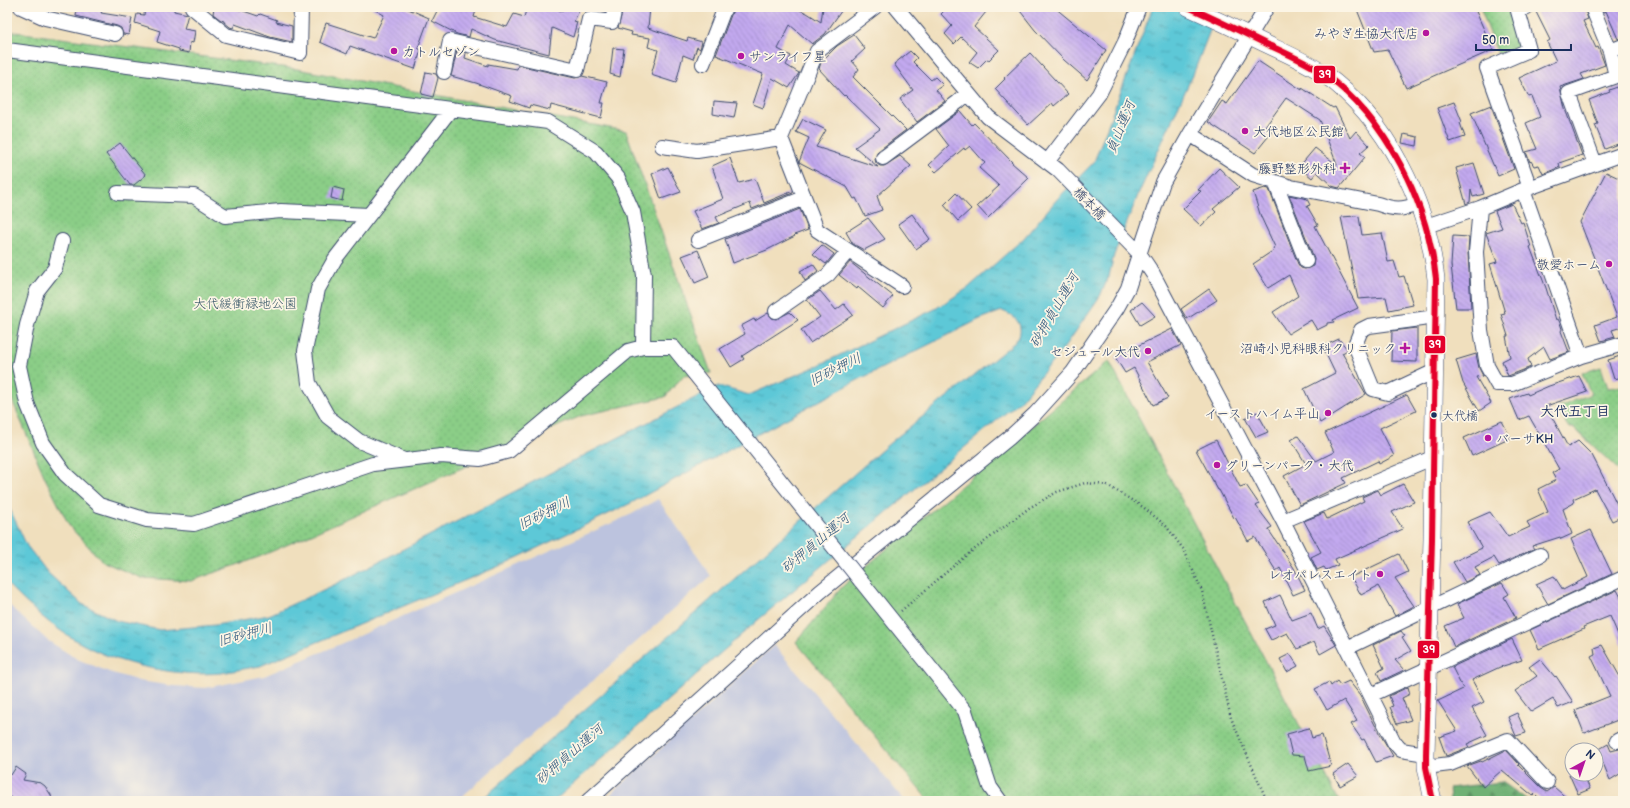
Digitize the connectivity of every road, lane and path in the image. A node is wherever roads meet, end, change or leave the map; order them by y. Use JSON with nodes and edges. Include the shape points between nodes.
{"nodes":[{"id":1,"x":21,"y":7,"type":"edge"},
{"id":2,"x":301,"y":7,"type":"edge"},
{"id":3,"x":615,"y":7,"type":"edge"},
{"id":4,"x":725,"y":7,"type":"edge"},
{"id":5,"x":875,"y":7,"type":"edge"},
{"id":6,"x":896,"y":7,"type":"edge"},
{"id":7,"x":1139,"y":7,"type":"edge"},
{"id":8,"x":1188,"y":7,"type":"edge"},
{"id":9,"x":1267,"y":7,"type":"edge"},
{"id":10,"x":1527,"y":7,"type":"edge"},
{"id":11,"x":1592,"y":7,"type":"edge"},
{"id":12,"x":194,"y":8,"type":"edge"},
{"id":13,"x":115,"y":34,"type":"dead end"},
{"id":14,"x":1251,"y":36,"type":"junction"},
{"id":15,"x":1623,"y":46,"type":"edge"},
{"id":16,"x":7,"y":50,"type":"edge"},
{"id":17,"x":1610,"y":51,"type":"junction"},
{"id":18,"x":702,"y":64,"type":"dead end"},
{"id":19,"x":444,"y":72,"type":"dead end"},
{"id":20,"x":968,"y":93,"type":"junction"},
{"id":21,"x":451,"y":109,"type":"junction"},
{"id":22,"x":1190,"y":134,"type":"junction"},
{"id":23,"x":781,"y":138,"type":"junction"},
{"id":24,"x":662,"y":146,"type":"dead end"},
{"id":25,"x":1623,"y":154,"type":"edge"},
{"id":26,"x":883,"y":158,"type":"dead end"},
{"id":27,"x":1595,"y":164,"type":"junction"},
{"id":28,"x":1052,"y":166,"type":"junction"},
{"id":29,"x":1275,"y":182,"type":"junction"},
{"id":30,"x":1526,"y":189,"type":"junction"},
{"id":31,"x":118,"y":193,"type":"dead end"},
{"id":32,"x":804,"y":198,"type":"junction"},
{"id":33,"x":1418,"y":204,"type":"junction"},
{"id":34,"x":1480,"y":208,"type":"junction"},
{"id":35,"x":369,"y":215,"type":"junction"},
{"id":36,"x":1426,"y":226,"type":"junction"},
{"id":37,"x":698,"y":240,"type":"dead end"},
{"id":38,"x":62,"y":241,"type":"dead end"},
{"id":39,"x":848,"y":251,"type":"junction"},
{"id":40,"x":1139,"y":253,"type":"junction"},
{"id":41,"x":1306,"y":261,"type":"dead end"},
{"id":42,"x":902,"y":286,"type":"dead end"},
{"id":43,"x":776,"y":311,"type":"dead end"},
{"id":44,"x":1436,"y":317,"type":"junction"},
{"id":45,"x":1623,"y":344,"type":"edge"},
{"id":46,"x":643,"y":347,"type":"junction"},
{"id":47,"x":1581,"y":356,"type":"junction"},
{"id":48,"x":1435,"y":371,"type":"junction"},
{"id":49,"x":1432,"y":458,"type":"junction"},
{"id":50,"x":404,"y":460,"type":"junction"},
{"id":51,"x":1283,"y":521,"type":"junction"},
{"id":52,"x":1540,"y":555,"type":"dead end"},
{"id":53,"x":1623,"y":578,"type":"edge"},
{"id":54,"x":1430,"y":608,"type":"junction"},
{"id":55,"x":891,"y":619,"type":"junction"},
{"id":56,"x":1347,"y":648,"type":"junction"},
{"id":57,"x":1427,"y":669,"type":"junction"},
{"id":58,"x":1371,"y":695,"type":"junction"},
{"id":59,"x":1426,"y":760,"type":"junction"},
{"id":60,"x":1547,"y":782,"type":"dead end"},
{"id":61,"x":588,"y":801,"type":"edge"},
{"id":62,"x":1000,"y":801,"type":"edge"},
{"id":63,"x":1267,"y":801,"type":"edge"},
{"id":64,"x":1433,"y":801,"type":"edge"}],
"edges":[{"from":1,"to":13,"type":"street","via":[[45,18]]},
{"from":2,"to":12,"type":"street","via":[[300,53],[226,35]]},
{"from":3,"to":19,"type":"street","via":[[612,22],[589,19],[577,70],[450,41]]},
{"from":4,"to":18,"type":"street"},
{"from":5,"to":23,"type":"street","via":[[817,51]]},
{"from":6,"to":20,"type":"street","name":"橋本橋"},
{"from":7,"to":28,"type":"street","via":[[1099,94]]},
{"from":8,"to":14,"type":"main road"},
{"from":9,"to":14,"type":"street"},
{"from":10,"to":30,"type":"street","via":[[1518,11],[1529,50],[1487,68]]},
{"from":11,"to":17,"type":"street"},
{"from":14,"to":22,"type":"street"},
{"from":14,"to":33,"type":"main road","via":[[1305,62],[1352,98],[1368,115],[1389,146]]},
{"from":15,"to":17,"type":"street"},
{"from":16,"to":21,"type":"street"},
{"from":17,"to":27,"type":"street","via":[[1616,76],[1569,92]]},
{"from":20,"to":26,"type":"street"},
{"from":20,"to":28,"type":"street","name":"橋本橋","via":[[988,117]]},
{"from":21,"to":35,"type":"street"},
{"from":21,"to":46,"type":"street","via":[[548,122],[596,152],[618,178],[633,212],[644,274]]},
{"from":22,"to":29,"type":"street","via":[[1253,175]]},
{"from":22,"to":40,"type":"street","via":[[1163,182]]},
{"from":23,"to":24,"type":"street","via":[[697,151]]},
{"from":23,"to":32,"type":"street"},
{"from":25,"to":27,"type":"street"},
{"from":27,"to":30,"type":"street"},
{"from":28,"to":40,"type":"street","name":"橋本橋"},
{"from":29,"to":33,"type":"street","via":[[1390,208],[1404,209]]},
{"from":29,"to":41,"type":"street"},
{"from":30,"to":34,"type":"street"},
{"from":30,"to":47,"type":"street"},
{"from":31,"to":35,"type":"street","via":[[194,196],[225,216],[281,211]]},
{"from":32,"to":37,"type":"street"},
{"from":32,"to":39,"type":"street","via":[[817,230]]},
{"from":33,"to":36,"type":"main road"},
{"from":34,"to":36,"type":"street"},
{"from":34,"to":47,"type":"street","via":[[1476,252],[1481,330],[1487,366],[1497,384],[1512,384]]},
{"from":35,"to":50,"type":"street","via":[[335,259],[318,289],[305,350],[309,384],[328,417],[359,441]]},
{"from":36,"to":44,"type":"main road","via":[[1436,279]]},
{"from":38,"to":50,"type":"street","via":[[55,268],[37,291],[19,366],[27,403],[43,443],[65,474],[99,505],[147,520],[194,524],[373,464]]},
{"from":39,"to":42,"type":"street"},
{"from":39,"to":43,"type":"street","via":[[828,275]]},
{"from":40,"to":51,"type":"street","name":"橋本橋","via":[[1153,274]]},
{"from":40,"to":61,"type":"street","via":[[1128,288],[1117,308],[1073,372],[1035,414],[820,592]]},
{"from":44,"to":48,"type":"main road"},
{"from":44,"to":48,"type":"street","via":[[1369,326],[1361,330],[1355,345],[1373,389],[1388,393]]},
{"from":45,"to":47,"type":"street"},
{"from":46,"to":50,"type":"street","via":[[628,351],[509,451],[480,459],[441,456]]},
{"from":46,"to":55,"type":"street","bridge":true,"via":[[673,347]]},
{"from":48,"to":49,"type":"main road"},
{"from":49,"to":51,"type":"street"},
{"from":49,"to":54,"type":"main road"},
{"from":51,"to":56,"type":"street","name":"橋本橋"},
{"from":52,"to":54,"type":"street"},
{"from":53,"to":57,"type":"street"},
{"from":54,"to":56,"type":"street"},
{"from":54,"to":57,"type":"main road"},
{"from":55,"to":62,"type":"street","via":[[965,711],[990,787]]},
{"from":55,"to":63,"type":"path","via":[[963,558],[1029,508],[1057,492],[1085,483],[1106,484],[1143,507],[1166,526],[1184,550],[1202,591],[1231,718]]},
{"from":56,"to":58,"type":"street","name":"橋本橋"},
{"from":57,"to":58,"type":"street"},
{"from":57,"to":59,"type":"main road"},
{"from":58,"to":59,"type":"street","name":"橋本橋","via":[[1394,742],[1401,750]]},
{"from":59,"to":60,"type":"street","via":[[1450,764],[1508,740]]},
{"from":59,"to":64,"type":"main road"}]}
